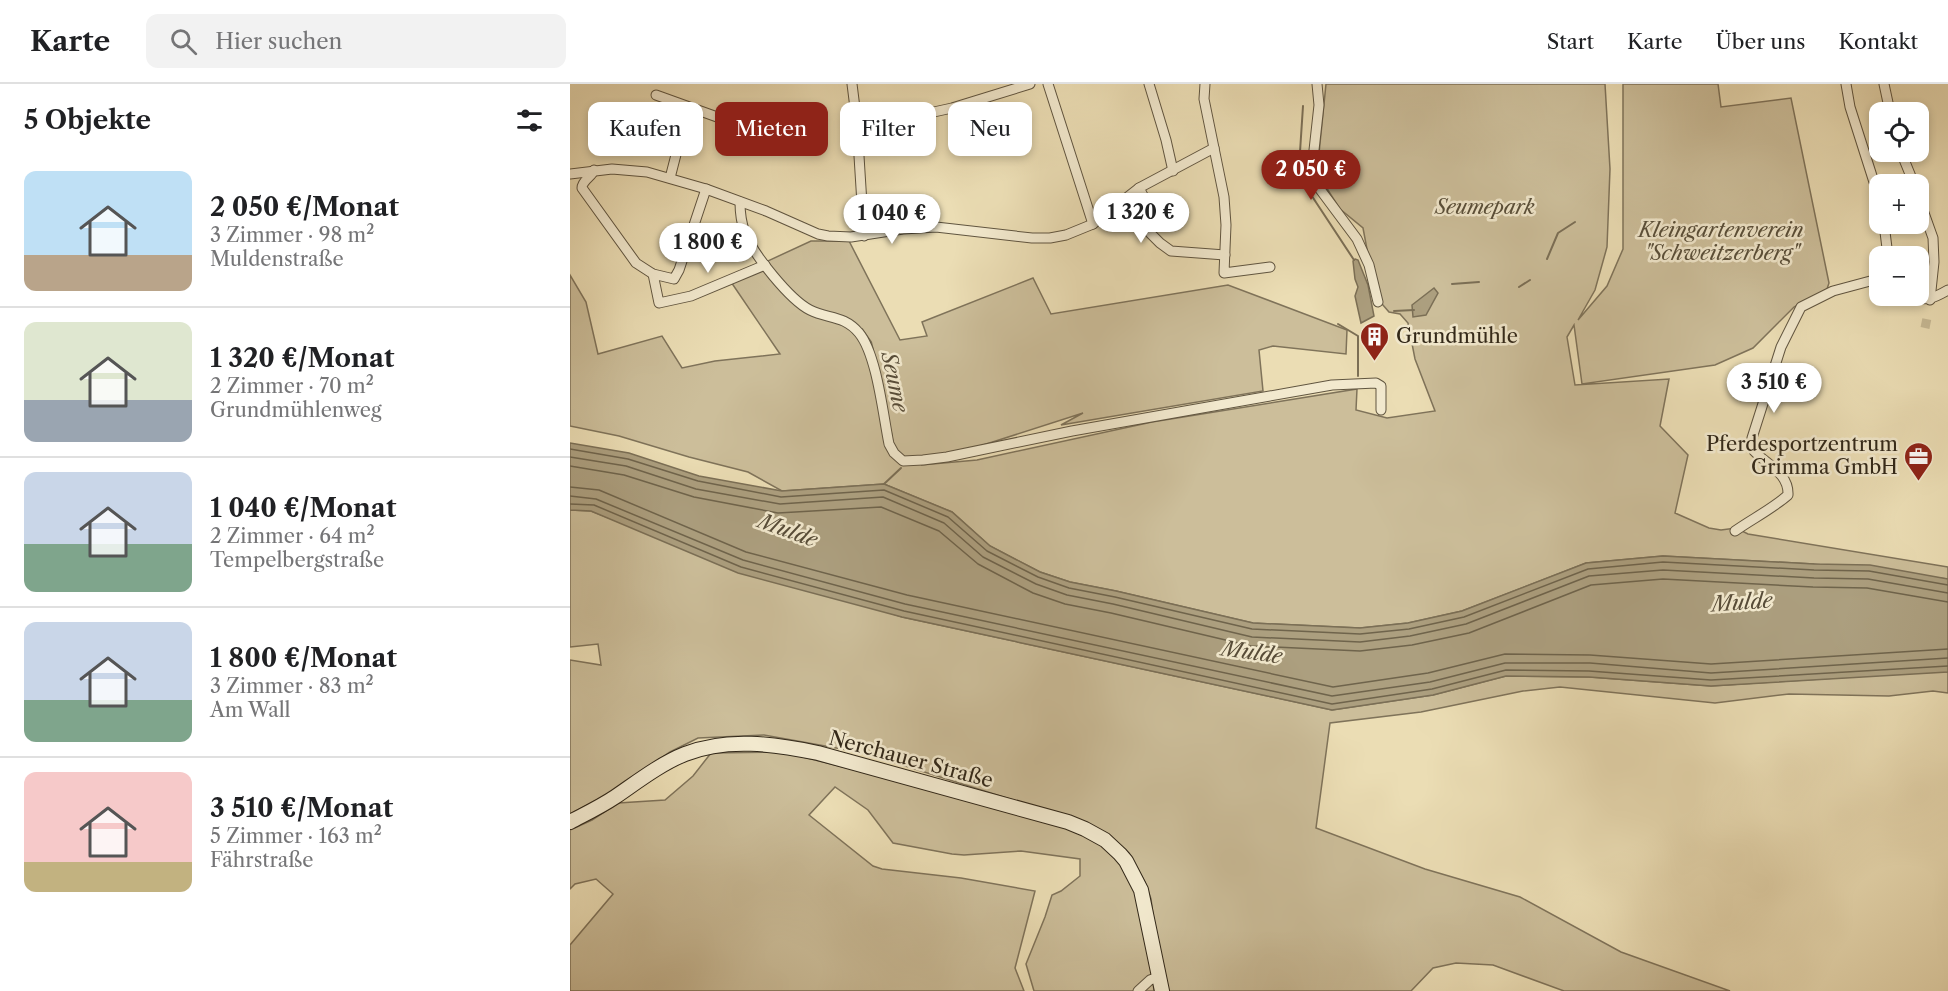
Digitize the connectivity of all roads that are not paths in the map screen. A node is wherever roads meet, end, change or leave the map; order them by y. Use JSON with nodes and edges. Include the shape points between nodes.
{"nodes":[{"id":1,"x":852,"y":84,"type":"edge"},
{"id":2,"x":1030,"y":84,"type":"edge"},
{"id":3,"x":1048,"y":84,"type":"edge"},
{"id":4,"x":1149,"y":84,"type":"edge"},
{"id":5,"x":1205,"y":84,"type":"edge"},
{"id":6,"x":1317,"y":84,"type":"edge"},
{"id":7,"x":1846,"y":84,"type":"edge"},
{"id":8,"x":1884,"y":84,"type":"edge"},
{"id":9,"x":656,"y":95,"type":"dead end"},
{"id":10,"x":673,"y":102,"type":"edge"},
{"id":11,"x":854,"y":102,"type":"edge"},
{"id":12,"x":1888,"y":102,"type":"edge"},
{"id":13,"x":936,"y":112,"type":"edge"},
{"id":14,"x":1214,"y":148,"type":"junction"},
{"id":15,"x":676,"y":156,"type":"edge"},
{"id":16,"x":859,"y":156,"type":"edge"},
{"id":17,"x":594,"y":170,"type":"junction"},
{"id":18,"x":1173,"y":171,"type":"junction"},
{"id":19,"x":570,"y":174,"type":"edge"},
{"id":20,"x":1872,"y":174,"type":"edge"},
{"id":21,"x":670,"y":178,"type":"junction"},
{"id":22,"x":1139,"y":188,"type":"junction"},
{"id":23,"x":706,"y":189,"type":"junction"},
{"id":24,"x":740,"y":202,"type":"junction"},
{"id":25,"x":1093,"y":224,"type":"junction"},
{"id":26,"x":1929,"y":227,"type":"edge"},
{"id":27,"x":864,"y":236,"type":"junction"},
{"id":28,"x":1225,"y":255,"type":"junction"},
{"id":29,"x":765,"y":265,"type":"junction"},
{"id":30,"x":1270,"y":267,"type":"dead end"},
{"id":31,"x":653,"y":274,"type":"junction"},
{"id":32,"x":1869,"y":281,"type":"edge"},
{"id":33,"x":1948,"y":290,"type":"edge"},
{"id":34,"x":1930,"y":300,"type":"joint"},
{"id":35,"x":1378,"y":302,"type":"dead end"},
{"id":36,"x":1381,"y":410,"type":"dead end"},
{"id":37,"x":1735,"y":531,"type":"dead end"},
{"id":38,"x":570,"y":822,"type":"edge"},
{"id":39,"x":1160,"y":984,"type":"edge"},
{"id":40,"x":1138,"y":991,"type":"edge"}],
"edges":[{"from":1,"to":11,"type":"street"},
{"from":2,"to":13,"type":"street"},
{"from":3,"to":25,"type":"street"},
{"from":4,"to":18,"type":"street"},
{"from":5,"to":14,"type":"street","via":[[1204,99]]},
{"from":6,"to":35,"type":"street","via":[[1319,105],[1311,168],[1316,184],[1357,239],[1369,265]]},
{"from":7,"to":20,"type":"street"},
{"from":8,"to":12,"type":"street"},
{"from":9,"to":10,"type":"street"},
{"from":14,"to":18,"type":"street"},
{"from":14,"to":28,"type":"street","via":[[1224,197]]},
{"from":15,"to":21,"type":"street"},
{"from":16,"to":27,"type":"street"},
{"from":17,"to":19,"type":"street"},
{"from":17,"to":21,"type":"street","via":[[624,169]]},
{"from":17,"to":31,"type":"street","via":[[582,185],[583,190],[636,263]]},
{"from":18,"to":22,"type":"street"},
{"from":21,"to":23,"type":"street"},
{"from":22,"to":25,"type":"street"},
{"from":22,"to":28,"type":"street","via":[[1146,201],[1150,233],[1160,243],[1171,251]]},
{"from":23,"to":24,"type":"street"},
{"from":23,"to":31,"type":"street","via":[[674,279]]},
{"from":24,"to":27,"type":"street","via":[[818,234]]},
{"from":24,"to":29,"type":"street","via":[[745,235]]},
{"from":25,"to":27,"type":"street","via":[[1050,238],[936,227]]},
{"from":26,"to":34,"type":"street","via":[[1934,262]]},
{"from":28,"to":30,"type":"street","via":[[1224,273]]},
{"from":29,"to":31,"type":"street","via":[[691,296],[659,303]]},
{"from":29,"to":36,"type":"street","via":[[801,305],[840,318],[860,334],[873,367],[889,444],[903,461],[947,457],[1072,430],[1332,385],[1376,383],[1381,386]]},
{"from":32,"to":37,"type":"street","via":[[1833,291],[1801,307],[1781,347],[1751,446],[1783,476],[1788,495]]},
{"from":33,"to":34,"type":"street"},
{"from":38,"to":39,"type":"main road","name":"Nerchauer Straße","via":[[667,763],[705,748],[741,744],[788,747],[863,764],[1068,822],[1105,840],[1126,861],[1141,891]]},
{"from":39,"to":40,"type":"street","via":[[1150,980]]}]}
